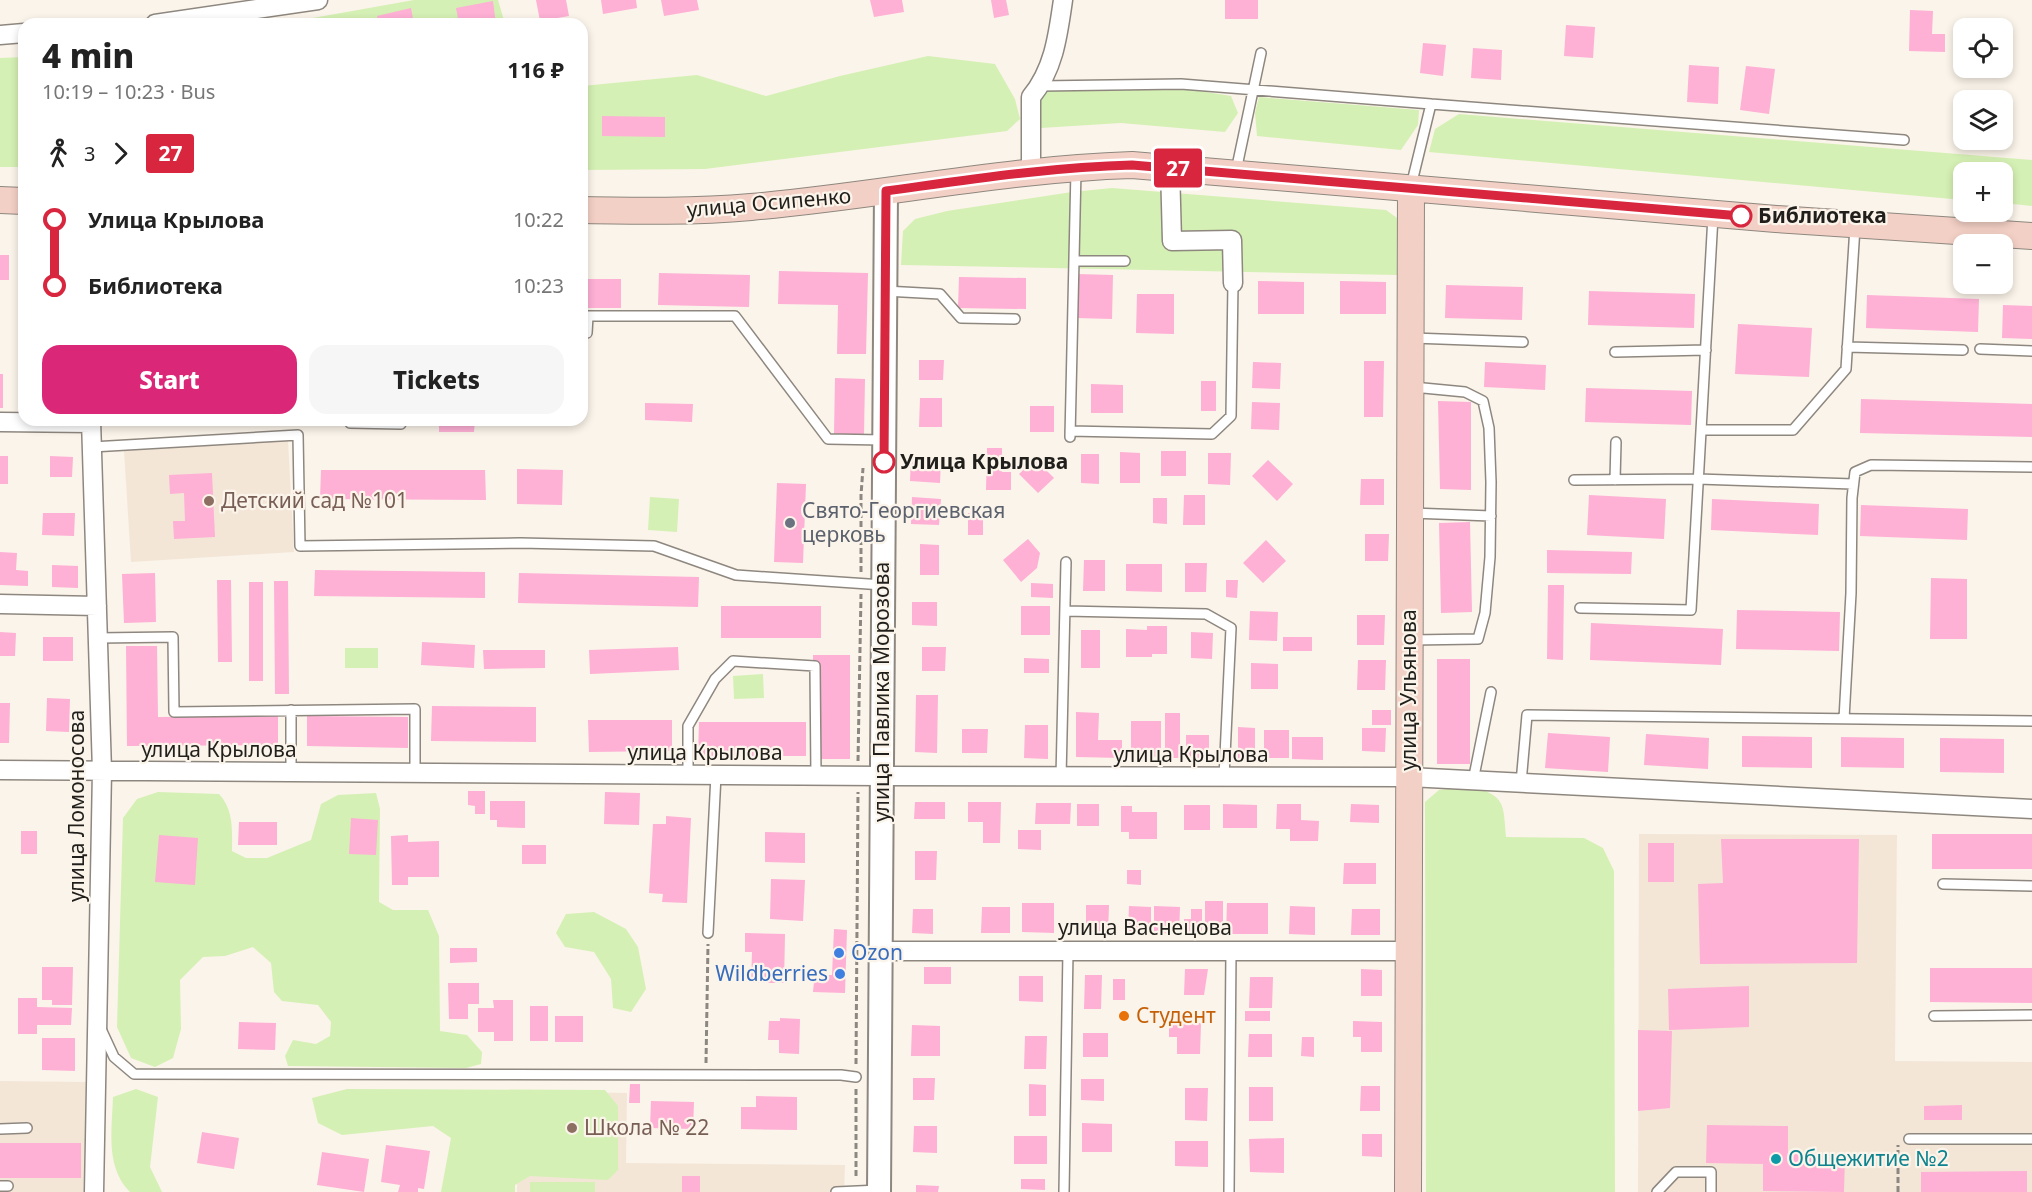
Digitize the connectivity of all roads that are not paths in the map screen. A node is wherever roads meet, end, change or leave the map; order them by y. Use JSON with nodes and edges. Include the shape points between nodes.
{"nodes":[{"id":1,"x":318,"y":0,"type":"edge"},
{"id":2,"x":1063,"y":0,"type":"edge"},
{"id":3,"x":196,"y":18,"type":"edge"},
{"id":4,"x":18,"y":33,"type":"edge"},
{"id":5,"x":0,"y":34,"type":"edge"},
{"id":6,"x":1261,"y":53,"type":"dead end"},
{"id":7,"x":1040,"y":86,"type":"junction"},
{"id":8,"x":1253,"y":88,"type":"junction"},
{"id":9,"x":1431,"y":104,"type":"junction"},
{"id":10,"x":1904,"y":140,"type":"dead end"},
{"id":11,"x":1170,"y":167,"type":"junction"},
{"id":12,"x":1076,"y":169,"type":"junction"},
{"id":13,"x":1031,"y":173,"type":"junction"},
{"id":14,"x":1236,"y":173,"type":"junction"},
{"id":15,"x":1411,"y":189,"type":"junction"},
{"id":16,"x":886,"y":191,"type":"junction"},
{"id":17,"x":0,"y":200,"type":"edge"},
{"id":18,"x":18,"y":201,"type":"edge"},
{"id":19,"x":588,"y":210,"type":"edge"},
{"id":20,"x":1714,"y":214,"type":"junction"},
{"id":21,"x":1855,"y":224,"type":"junction"},
{"id":22,"x":2032,"y":236,"type":"edge"},
{"id":23,"x":1075,"y":261,"type":"junction"},
{"id":24,"x":1125,"y":261,"type":"dead end"},
{"id":25,"x":1233,"y":283,"type":"joint"},
{"id":26,"x":885,"y":291,"type":"junction"},
{"id":27,"x":588,"y":316,"type":"edge"},
{"id":28,"x":1015,"y":319,"type":"dead end"},
{"id":29,"x":1410,"y":337,"type":"junction"},
{"id":30,"x":1523,"y":342,"type":"dead end"},
{"id":31,"x":1847,"y":347,"type":"junction"},
{"id":32,"x":1706,"y":350,"type":"junction"},
{"id":33,"x":1963,"y":350,"type":"dead end"},
{"id":34,"x":1980,"y":350,"type":"dead end"},
{"id":35,"x":2032,"y":351,"type":"edge"},
{"id":36,"x":1615,"y":352,"type":"dead end"},
{"id":37,"x":1410,"y":387,"type":"junction"},
{"id":38,"x":0,"y":422,"type":"edge"},
{"id":39,"x":18,"y":422,"type":"edge"},
{"id":40,"x":91,"y":426,"type":"edge"},
{"id":41,"x":1701,"y":430,"type":"junction"},
{"id":42,"x":875,"y":440,"type":"junction"},
{"id":43,"x":1616,"y":442,"type":"dead end"},
{"id":44,"x":92,"y":447,"type":"junction"},
{"id":45,"x":2032,"y":467,"type":"edge"},
{"id":46,"x":1698,"y":479,"type":"junction"},
{"id":47,"x":1574,"y":480,"type":"dead end"},
{"id":48,"x":1615,"y":480,"type":"junction"},
{"id":49,"x":1853,"y":484,"type":"junction"},
{"id":50,"x":1410,"y":513,"type":"junction"},
{"id":51,"x":1491,"y":516,"type":"junction"},
{"id":52,"x":1066,"y":562,"type":"dead end"},
{"id":53,"x":872,"y":584,"type":"junction"},
{"id":54,"x":0,"y":604,"type":"edge"},
{"id":55,"x":97,"y":606,"type":"junction"},
{"id":56,"x":1580,"y":609,"type":"dead end"},
{"id":57,"x":1065,"y":611,"type":"junction"},
{"id":58,"x":98,"y":638,"type":"junction"},
{"id":59,"x":1410,"y":640,"type":"junction"},
{"id":60,"x":1491,"y":692,"type":"dead end"},
{"id":61,"x":291,"y":710,"type":"junction"},
{"id":62,"x":1844,"y":719,"type":"junction"},
{"id":63,"x":2032,"y":721,"type":"edge"},
{"id":64,"x":0,"y":770,"type":"edge"},
{"id":65,"x":102,"y":771,"type":"junction"},
{"id":66,"x":291,"y":773,"type":"junction"},
{"id":67,"x":415,"y":774,"type":"junction"},
{"id":68,"x":688,"y":775,"type":"junction"},
{"id":69,"x":716,"y":775,"type":"junction"},
{"id":70,"x":816,"y":776,"type":"junction"},
{"id":71,"x":881,"y":777,"type":"junction"},
{"id":72,"x":1061,"y":777,"type":"junction"},
{"id":73,"x":1224,"y":777,"type":"junction"},
{"id":74,"x":1409,"y":777,"type":"junction"},
{"id":75,"x":1473,"y":781,"type":"junction"},
{"id":76,"x":1521,"y":783,"type":"junction"},
{"id":77,"x":2032,"y":809,"type":"edge"},
{"id":78,"x":1943,"y":884,"type":"dead end"},
{"id":79,"x":2032,"y":886,"type":"edge"},
{"id":80,"x":708,"y":933,"type":"road end"},
{"id":81,"x":882,"y":951,"type":"junction"},
{"id":82,"x":1068,"y":951,"type":"junction"},
{"id":83,"x":1231,"y":951,"type":"junction"},
{"id":84,"x":1409,"y":951,"type":"junction"},
{"id":85,"x":2032,"y":1015,"type":"edge"},
{"id":86,"x":1934,"y":1016,"type":"dead end"},
{"id":87,"x":97,"y":1022,"type":"junction"},
{"id":88,"x":856,"y":1077,"type":"road end"},
{"id":89,"x":27,"y":1128,"type":"dead end"},
{"id":90,"x":0,"y":1129,"type":"edge"},
{"id":91,"x":1910,"y":1139,"type":"road end"},
{"id":92,"x":2032,"y":1139,"type":"edge"},
{"id":93,"x":856,"y":1191,"type":"edge"},
{"id":94,"x":879,"y":1191,"type":"edge"},
{"id":95,"x":94,"y":1192,"type":"edge"},
{"id":96,"x":836,"y":1192,"type":"edge"},
{"id":97,"x":1064,"y":1192,"type":"edge"},
{"id":98,"x":1229,"y":1192,"type":"edge"},
{"id":99,"x":1408,"y":1192,"type":"edge"},
{"id":100,"x":1657,"y":1192,"type":"edge"},
{"id":101,"x":1711,"y":1192,"type":"edge"}],
"edges":[{"from":1,"to":3,"type":"street"},
{"from":2,"to":7,"type":"street","via":[[1056,49]]},
{"from":4,"to":5,"type":"street"},
{"from":6,"to":8,"type":"lane"},
{"from":7,"to":8,"type":"lane","via":[[1181,84]]},
{"from":7,"to":13,"type":"street","via":[[1031,97]]},
{"from":8,"to":9,"type":"lane"},
{"from":8,"to":14,"type":"lane"},
{"from":9,"to":10,"type":"lane"},
{"from":9,"to":15,"type":"lane"},
{"from":11,"to":12,"type":"main road","name":"улица Осипенко"},
{"from":11,"to":14,"type":"main road","name":"улица Осипенко"},
{"from":11,"to":25,"type":"street","via":[[1172,241],[1232,240]]},
{"from":12,"to":13,"type":"main road","name":"улица Осипенко"},
{"from":12,"to":23,"type":"lane"},
{"from":13,"to":16,"type":"main road","name":"улица Осипенко"},
{"from":14,"to":15,"type":"main road","name":"улица Осипенко"},
{"from":15,"to":20,"type":"main road","name":"улица Осипенко"},
{"from":15,"to":29,"type":"main road","name":"улица Ульянова"},
{"from":16,"to":19,"type":"main road","name":"улица Осипенко","via":[[731,208]]},
{"from":16,"to":26,"type":"street","name":"улица Павлика Морозова"},
{"from":17,"to":18,"type":"main road"},
{"from":20,"to":21,"type":"main road","name":"улица Осипенко"},
{"from":20,"to":32,"type":"lane"},
{"from":21,"to":22,"type":"main road","name":"улица Осипенко"},
{"from":21,"to":31,"type":"lane"},
{"from":23,"to":24,"type":"lane"},
{"from":23,"to":25,"type":"lane","via":[[1070,434],[1212,435],[1231,416]]},
{"from":26,"to":28,"type":"lane","via":[[940,294],[961,318]]},
{"from":26,"to":42,"type":"street","name":"улица Павлика Морозова"},
{"from":27,"to":42,"type":"lane","via":[[735,316],[828,439]]},
{"from":29,"to":30,"type":"lane"},
{"from":29,"to":37,"type":"main road","name":"улица Ульянова"},
{"from":31,"to":33,"type":"lane"},
{"from":31,"to":41,"type":"lane","via":[[1846,369],[1793,430]]},
{"from":32,"to":36,"type":"lane"},
{"from":32,"to":41,"type":"lane"},
{"from":34,"to":35,"type":"lane"},
{"from":37,"to":50,"type":"main road","name":"улица Ульянова"},
{"from":37,"to":51,"type":"lane","via":[[1465,393],[1483,401],[1489,428]]},
{"from":38,"to":39,"type":"street"},
{"from":40,"to":44,"type":"street","name":"улица Ломоносова"},
{"from":41,"to":46,"type":"lane"},
{"from":42,"to":53,"type":"street","name":"улица Павлика Морозова"},
{"from":43,"to":48,"type":"lane"},
{"from":44,"to":53,"type":"lane","via":[[298,435],[300,546],[654,546],[736,575]]},
{"from":44,"to":55,"type":"street","name":"улица Ломоносова"},
{"from":45,"to":49,"type":"lane","via":[[1871,465],[1855,472]]},
{"from":46,"to":48,"type":"lane"},
{"from":46,"to":49,"type":"lane"},
{"from":46,"to":56,"type":"lane","via":[[1691,610]]},
{"from":47,"to":48,"type":"lane"},
{"from":49,"to":62,"type":"lane"},
{"from":50,"to":51,"type":"lane"},
{"from":50,"to":59,"type":"main road","name":"улица Ульянова"},
{"from":51,"to":59,"type":"lane","via":[[1485,613],[1478,639]]},
{"from":52,"to":57,"type":"lane"},
{"from":53,"to":71,"type":"street","name":"улица Павлика Морозова"},
{"from":54,"to":55,"type":"street"},
{"from":55,"to":58,"type":"street","name":"улица Ломоносова"},
{"from":57,"to":72,"type":"lane"},
{"from":57,"to":73,"type":"lane","via":[[1206,614],[1231,628]]},
{"from":58,"to":61,"type":"lane","via":[[173,637],[174,712]]},
{"from":58,"to":65,"type":"street","name":"улица Ломоносова"},
{"from":59,"to":74,"type":"main road","name":"улица Ульянова"},
{"from":60,"to":75,"type":"lane"},
{"from":61,"to":66,"type":"lane"},
{"from":61,"to":67,"type":"lane","via":[[415,709]]},
{"from":62,"to":63,"type":"lane"},
{"from":62,"to":76,"type":"lane","via":[[1527,715]]},
{"from":64,"to":65,"type":"street","name":"улица Крылова"},
{"from":65,"to":66,"type":"street","name":"улица Крылова"},
{"from":65,"to":87,"type":"street","name":"улица Ломоносова"},
{"from":66,"to":67,"type":"street","name":"улица Крылова"},
{"from":67,"to":68,"type":"street","name":"улица Крылова"},
{"from":68,"to":69,"type":"street","name":"улица Крылова"},
{"from":68,"to":70,"type":"lane","via":[[688,726],[716,679],[733,661],[815,666]]},
{"from":69,"to":70,"type":"street","name":"улица Крылова"},
{"from":69,"to":80,"type":"lane"},
{"from":70,"to":71,"type":"street","name":"улица Крылова"},
{"from":71,"to":72,"type":"street","name":"улица Крылова"},
{"from":71,"to":81,"type":"street","name":"улица Павлика Морозова"},
{"from":72,"to":73,"type":"street","name":"улица Крылова"},
{"from":73,"to":74,"type":"street","name":"улица Крылова"},
{"from":74,"to":75,"type":"street","name":"улица Крылова"},
{"from":74,"to":84,"type":"main road","name":"улица Ульянова"},
{"from":75,"to":76,"type":"street","name":"улица Крылова"},
{"from":76,"to":77,"type":"street","name":"улица Крылова"},
{"from":78,"to":79,"type":"lane"},
{"from":81,"to":82,"type":"street","name":"улица Васнецова"},
{"from":81,"to":94,"type":"street","name":"улица Павлика Морозова"},
{"from":82,"to":83,"type":"street","name":"улица Васнецова"},
{"from":82,"to":97,"type":"lane"},
{"from":83,"to":84,"type":"street","name":"улица Васнецова"},
{"from":83,"to":98,"type":"lane"},
{"from":84,"to":99,"type":"main road","name":"улица Ульянова"},
{"from":85,"to":86,"type":"lane"},
{"from":87,"to":88,"type":"lane","via":[[114,1057],[134,1074]]},
{"from":87,"to":95,"type":"street","name":"улица Ломоносова"},
{"from":89,"to":90,"type":"lane"},
{"from":91,"to":92,"type":"lane"},
{"from":93,"to":94,"type":"lane"},
{"from":93,"to":96,"type":"lane"},
{"from":100,"to":101,"type":"lane","via":[[1676,1172],[1711,1172]]}]}
